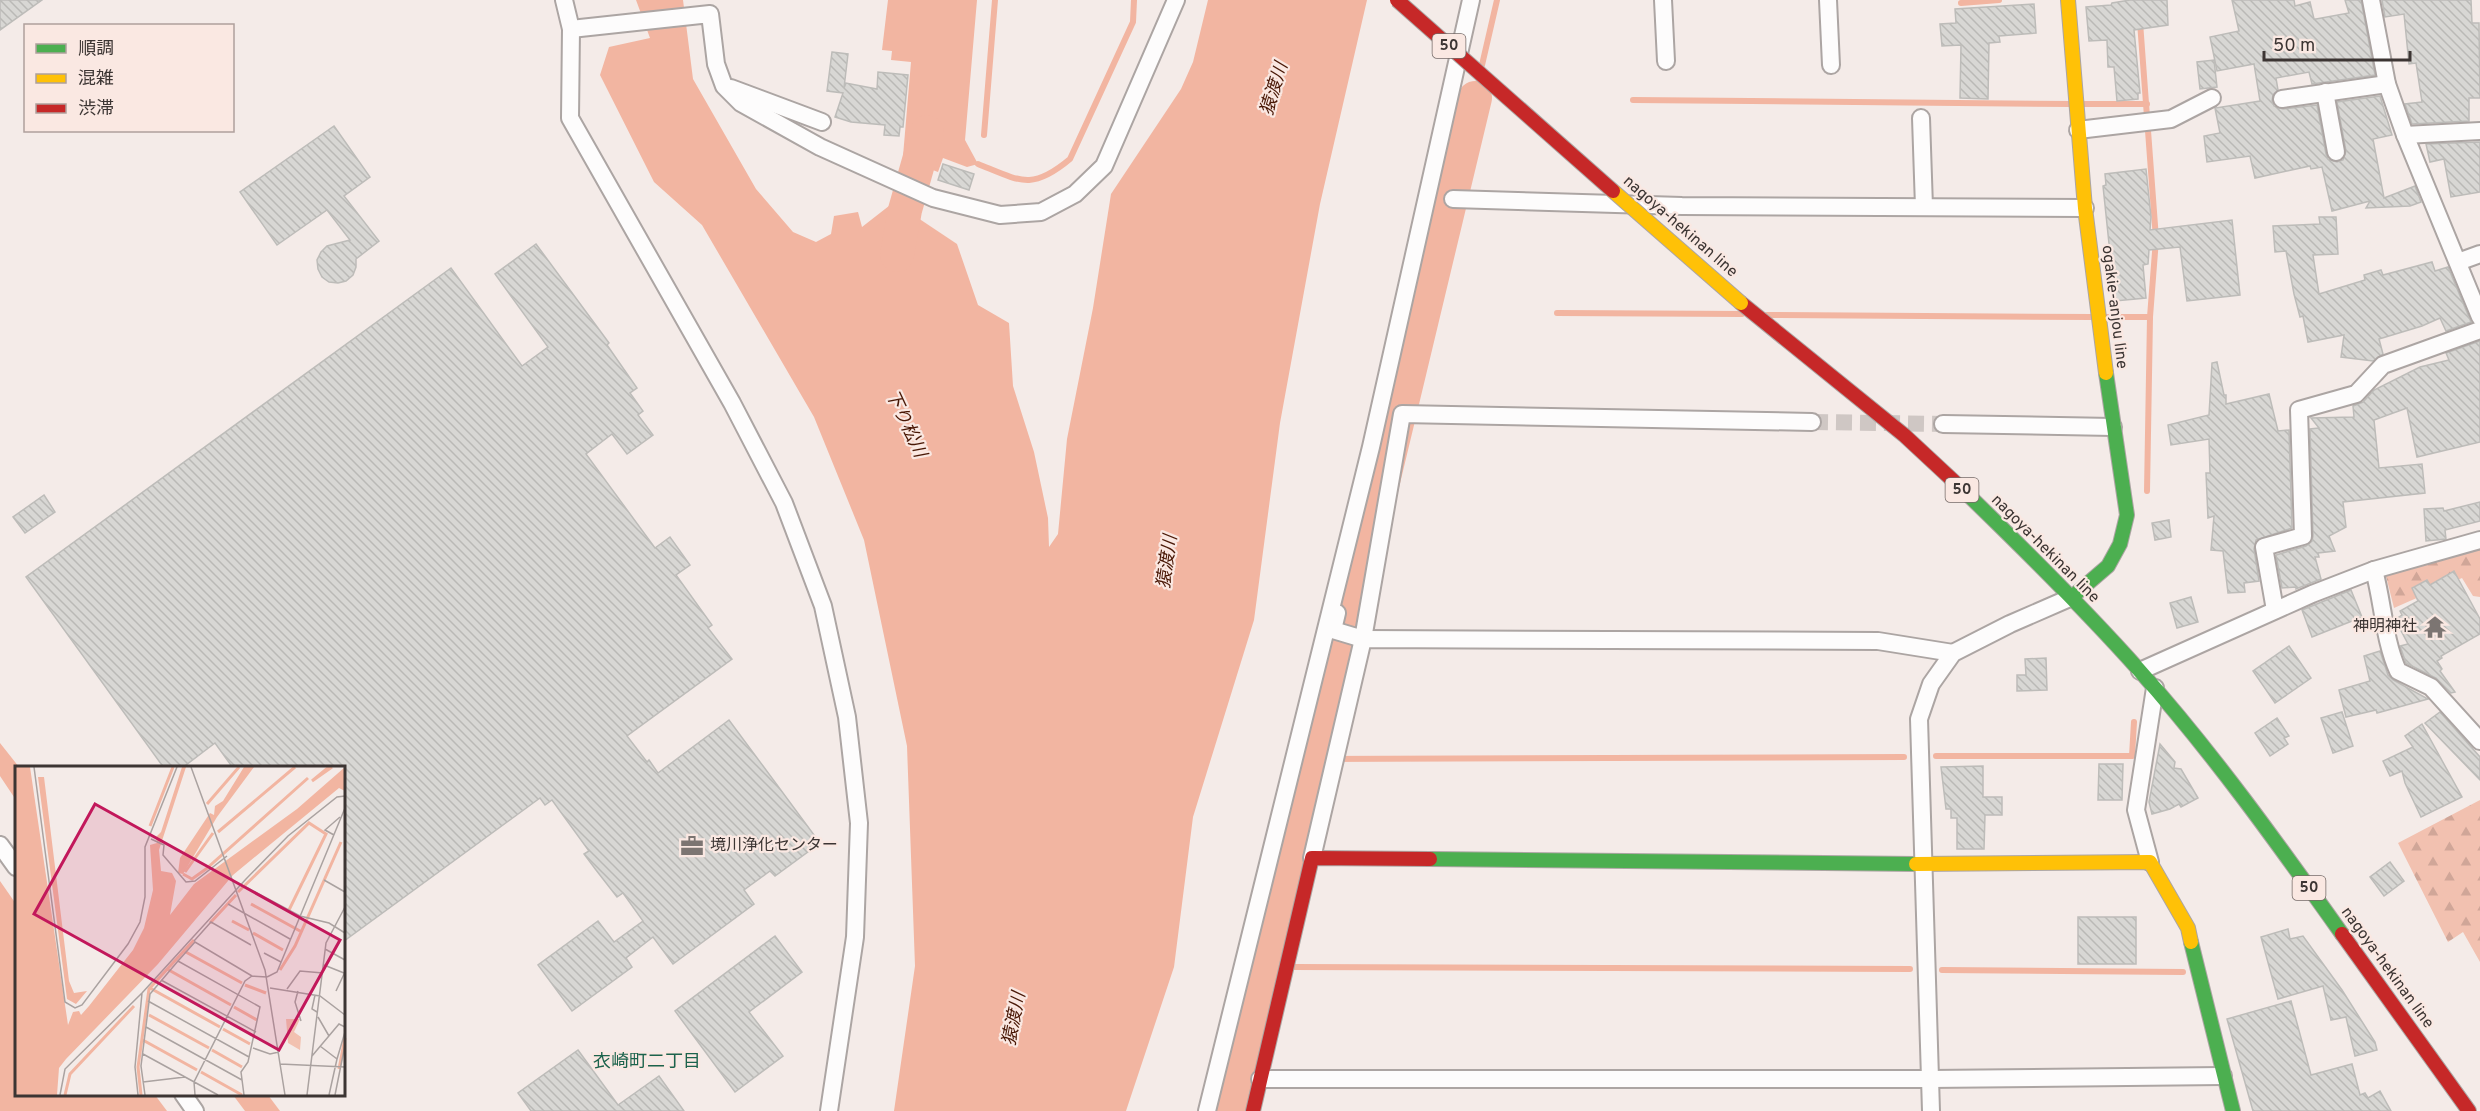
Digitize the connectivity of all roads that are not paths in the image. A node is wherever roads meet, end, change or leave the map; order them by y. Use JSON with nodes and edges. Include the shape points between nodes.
{"nodes":[{"id":1,"x":564,"y":0,"type":"edge"},
{"id":2,"x":1176,"y":0,"type":"edge"},
{"id":3,"x":1397,"y":0,"type":"edge"},
{"id":4,"x":1471,"y":0,"type":"edge"},
{"id":5,"x":1663,"y":0,"type":"edge"},
{"id":6,"x":1828,"y":0,"type":"edge"},
{"id":7,"x":2068,"y":0,"type":"edge"},
{"id":8,"x":2371,"y":0,"type":"edge"},
{"id":9,"x":578,"y":28,"type":"junction"},
{"id":10,"x":1666,"y":61,"type":"dead end"},
{"id":11,"x":1831,"y":65,"type":"dead end"},
{"id":12,"x":2387,"y":84,"type":"junction"},
{"id":13,"x":724,"y":86,"type":"junction"},
{"id":14,"x":2325,"y":92,"type":"junction"},
{"id":15,"x":2212,"y":98,"type":"dead end"},
{"id":16,"x":2282,"y":99,"type":"dead end"},
{"id":17,"x":1921,"y":118,"type":"dead end"},
{"id":18,"x":822,"y":122,"type":"dead end"},
{"id":19,"x":2078,"y":123,"type":"junction"},
{"id":20,"x":2480,"y":131,"type":"edge"},
{"id":21,"x":2405,"y":135,"type":"junction"},
{"id":22,"x":2336,"y":152,"type":"dead end"},
{"id":23,"x":1453,"y":200,"type":"dead end"},
{"id":24,"x":1924,"y":207,"type":"junction"},
{"id":25,"x":2085,"y":208,"type":"junction"},
{"id":26,"x":2480,"y":254,"type":"edge"},
{"id":27,"x":2458,"y":262,"type":"junction"},
{"id":28,"x":2480,"y":317,"type":"edge"},
{"id":29,"x":2480,"y":330,"type":"edge"},
{"id":30,"x":1812,"y":422,"type":"tunnel mouth"},
{"id":31,"x":1943,"y":424,"type":"tunnel mouth"},
{"id":32,"x":2113,"y":427,"type":"junction"},
{"id":33,"x":2480,"y":540,"type":"edge"},
{"id":34,"x":1347,"y":542,"type":"junction"},
{"id":35,"x":2374,"y":570,"type":"junction"},
{"id":36,"x":2072,"y":597,"type":"junction"},
{"id":37,"x":2275,"y":610,"type":"junction"},
{"id":38,"x":1362,"y":638,"type":"junction"},
{"id":39,"x":1953,"y":653,"type":"junction"},
{"id":40,"x":2140,"y":671,"type":"junction"},
{"id":41,"x":2155,"y":688,"type":"junction"},
{"id":42,"x":2480,"y":741,"type":"edge"},
{"id":43,"x":0,"y":845,"type":"edge"},
{"id":44,"x":1312,"y":858,"type":"junction"},
{"id":45,"x":2150,"y":862,"type":"junction"},
{"id":46,"x":1922,"y":864,"type":"junction"},
{"id":47,"x":15,"y":866,"type":"edge"},
{"id":48,"x":2223,"y":1076,"type":"junction"},
{"id":49,"x":1930,"y":1078,"type":"junction"},
{"id":50,"x":1260,"y":1079,"type":"junction"},
{"id":51,"x":184,"y":1096,"type":"edge"},
{"id":52,"x":195,"y":1111,"type":"edge"},
{"id":53,"x":829,"y":1111,"type":"edge"},
{"id":54,"x":1207,"y":1111,"type":"edge"},
{"id":55,"x":1253,"y":1111,"type":"edge"},
{"id":56,"x":1931,"y":1111,"type":"edge"},
{"id":57,"x":2233,"y":1111,"type":"edge"},
{"id":58,"x":2469,"y":1111,"type":"edge"}],
"edges":[{"from":1,"to":9,"type":"street"},
{"from":2,"to":13,"type":"street","via":[[1104,166],[1075,194],[1041,212],[1000,215],[933,198],[741,103]]},
{"from":3,"to":36,"type":"main road","name":"nagoya-hekinan line","number":"50","bridge":true,"via":[[1767,326],[1904,435]]},
{"from":4,"to":34,"type":"street"},
{"from":5,"to":10,"type":"street"},
{"from":6,"to":11,"type":"street"},
{"from":7,"to":19,"type":"main road","name":"ogakie-anjou line"},
{"from":8,"to":12,"type":"street"},
{"from":9,"to":13,"type":"street","via":[[708,14],[716,64]]},
{"from":9,"to":53,"type":"street","via":[[570,118],[784,503],[823,606],[847,717],[859,823],[855,938]]},
{"from":12,"to":14,"type":"street"},
{"from":12,"to":21,"type":"street"},
{"from":13,"to":18,"type":"street"},
{"from":14,"to":16,"type":"street"},
{"from":14,"to":22,"type":"street"},
{"from":15,"to":19,"type":"street","via":[[2170,119]]},
{"from":17,"to":24,"type":"street"},
{"from":19,"to":25,"type":"main road","name":"ogakie-anjou line"},
{"from":20,"to":21,"type":"street"},
{"from":21,"to":27,"type":"street"},
{"from":23,"to":24,"type":"street"},
{"from":24,"to":25,"type":"street"},
{"from":25,"to":32,"type":"main road","name":"ogakie-anjou line"},
{"from":26,"to":27,"type":"street"},
{"from":27,"to":28,"type":"street"},
{"from":29,"to":37,"type":"street","via":[[2383,364],[2356,394],[2299,410],[2303,536],[2264,547]]},
{"from":30,"to":38,"type":"street","via":[[1402,414]]},
{"from":31,"to":32,"type":"street"},
{"from":32,"to":36,"type":"main road","name":"ogakie-anjou line","via":[[2127,515],[2120,543],[2108,566]]},
{"from":33,"to":35,"type":"street"},
{"from":34,"to":38,"type":"street","via":[[1351,559],[1333,630]]},
{"from":34,"to":54,"type":"street"},
{"from":35,"to":37,"type":"street"},
{"from":35,"to":42,"type":"street","via":[[2390,653],[2398,671],[2431,687]]},
{"from":36,"to":39,"type":"street"},
{"from":36,"to":40,"type":"main road","name":"nagoya-hekinan line","number":"50"},
{"from":37,"to":40,"type":"street"},
{"from":38,"to":39,"type":"street","via":[[1878,640]]},
{"from":38,"to":44,"type":"street"},
{"from":39,"to":46,"type":"street","via":[[1931,684],[1919,719]]},
{"from":40,"to":41,"type":"main road","name":"nagoya-hekinan line","number":"50"},
{"from":41,"to":45,"type":"street","via":[[2136,810]]},
{"from":41,"to":58,"type":"main road","name":"nagoya-hekinan line","number":"50","via":[[2257,815]]},
{"from":43,"to":47,"type":"street"},
{"from":44,"to":46,"type":"main road"},
{"from":44,"to":50,"type":"main road"},
{"from":45,"to":46,"type":"main road"},
{"from":45,"to":48,"type":"main road","via":[[2188,928]]},
{"from":46,"to":49,"type":"street"},
{"from":48,"to":49,"type":"street"},
{"from":48,"to":57,"type":"main road"},
{"from":49,"to":50,"type":"street"},
{"from":49,"to":56,"type":"street"},
{"from":50,"to":55,"type":"main road"},
{"from":51,"to":52,"type":"street"}]}
